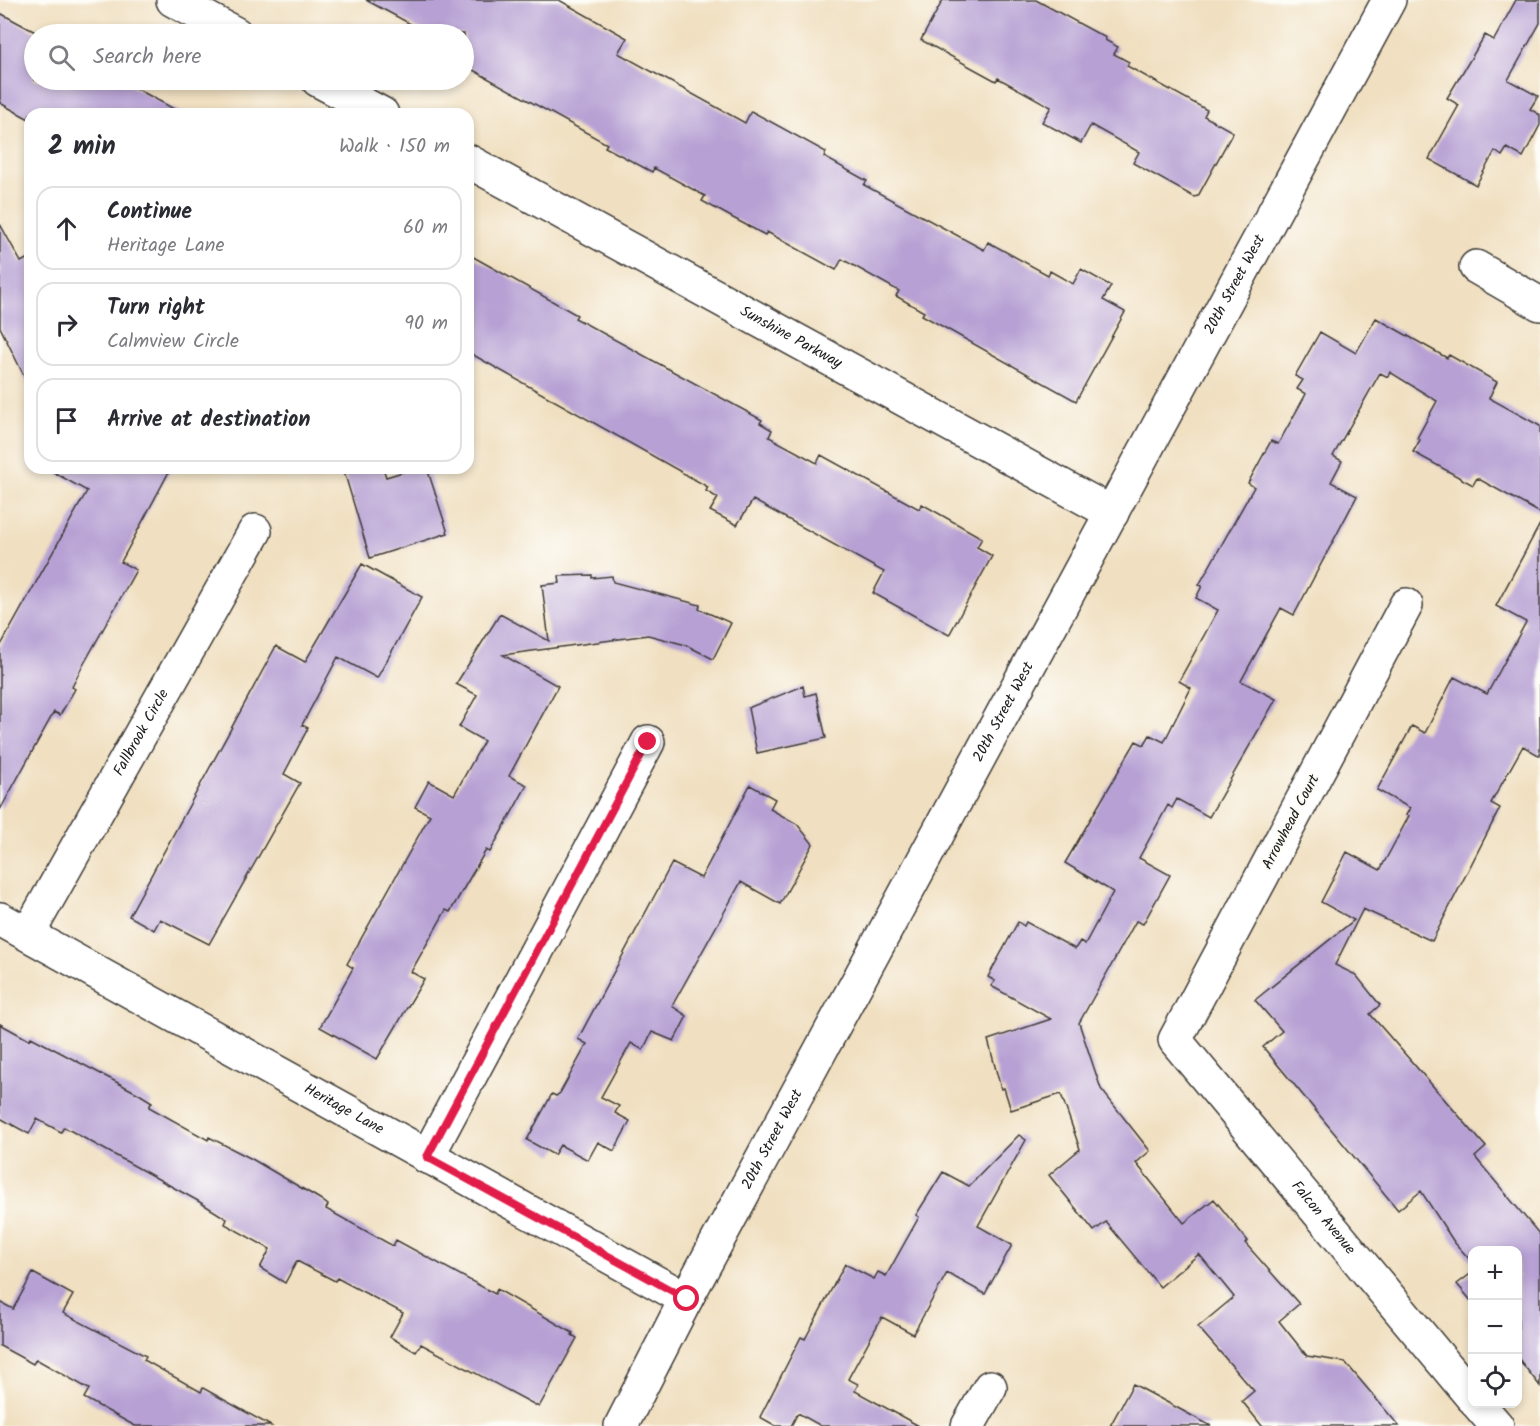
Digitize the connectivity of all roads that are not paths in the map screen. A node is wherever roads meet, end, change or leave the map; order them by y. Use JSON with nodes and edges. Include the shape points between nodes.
{"nodes":[{"id":1,"x":173,"y":0,"type":"edge"},
{"id":2,"x":1389,"y":0,"type":"edge"},
{"id":3,"x":217,"y":24,"type":"edge"},
{"id":4,"x":337,"y":90,"type":"edge"},
{"id":5,"x":371,"y":108,"type":"edge"},
{"id":6,"x":474,"y":164,"type":"edge"},
{"id":7,"x":1476,"y":267,"type":"dead end"},
{"id":8,"x":1540,"y":304,"type":"edge"},
{"id":9,"x":1112,"y":513,"type":"junction"},
{"id":10,"x":255,"y":531,"type":"dead end"},
{"id":11,"x":1406,"y":605,"type":"dead end"},
{"id":12,"x":648,"y":742,"type":"dead end"},
{"id":13,"x":0,"y":919,"type":"edge"},
{"id":14,"x":28,"y":934,"type":"junction"},
{"id":15,"x":1175,"y":1040,"type":"joint"},
{"id":16,"x":427,"y":1157,"type":"junction"},
{"id":17,"x":687,"y":1299,"type":"junction"},
{"id":18,"x":990,"y":1387,"type":"dead end"},
{"id":19,"x":1468,"y":1391,"type":"edge"},
{"id":20,"x":1481,"y":1408,"type":"edge"},
{"id":21,"x":621,"y":1426,"type":"edge"},
{"id":22,"x":968,"y":1426,"type":"edge"},
{"id":23,"x":1497,"y":1426,"type":"edge"}],
"edges":[{"from":1,"to":3,"type":"street"},
{"from":2,"to":9,"type":"street","name":"20th Street West"},
{"from":4,"to":5,"type":"street"},
{"from":6,"to":9,"type":"street","name":"Sunshine Parkway"},
{"from":7,"to":8,"type":"street"},
{"from":9,"to":17,"type":"street","name":"20th Street West"},
{"from":10,"to":14,"type":"street","name":"Fallbrook Circle"},
{"from":11,"to":15,"type":"street","name":"Arrowhead Court"},
{"from":12,"to":16,"type":"street"},
{"from":13,"to":14,"type":"street","name":"Heritage Lane"},
{"from":14,"to":16,"type":"street","name":"Heritage Lane"},
{"from":15,"to":19,"type":"street","name":"Falcon Avenue"},
{"from":16,"to":17,"type":"street","name":"Heritage Lane"},
{"from":17,"to":21,"type":"street","name":"20th Street West"},
{"from":18,"to":22,"type":"street"},
{"from":20,"to":23,"type":"street"}]}
